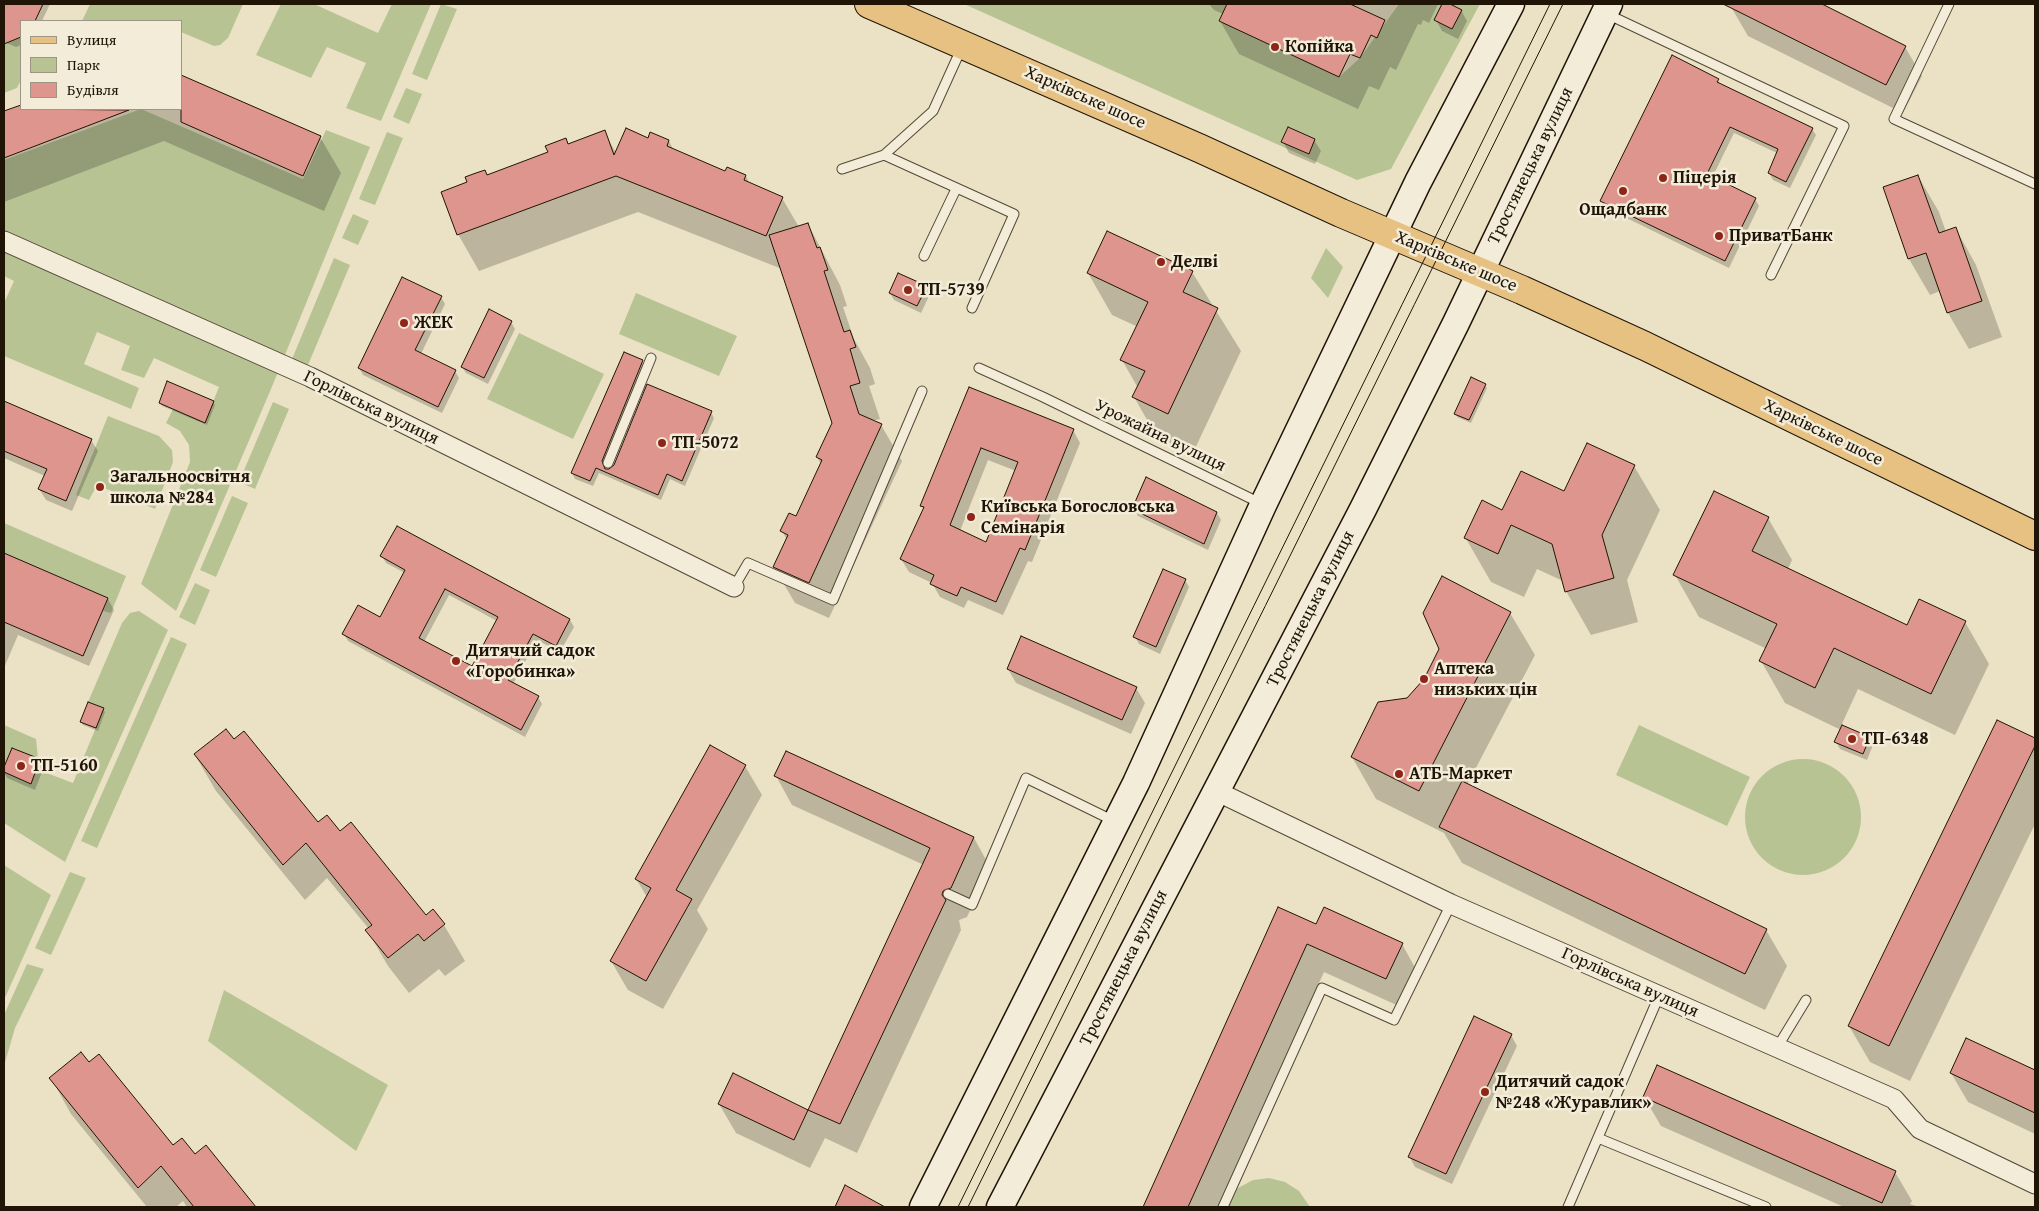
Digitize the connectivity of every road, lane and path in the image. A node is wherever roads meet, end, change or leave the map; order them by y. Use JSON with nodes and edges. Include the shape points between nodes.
{"nodes":[{"id":1,"x":869,"y":4,"type":"edge"},
{"id":2,"x":1511,"y":4,"type":"edge"},
{"id":3,"x":1949,"y":4,"type":"edge"},
{"id":4,"x":1607,"y":8,"type":"edge"},
{"id":5,"x":964,"y":45,"type":"junction"},
{"id":6,"x":884,"y":154,"type":"junction"},
{"id":7,"x":842,"y":168,"type":"dead end"},
{"id":8,"x":2035,"y":184,"type":"edge"},
{"id":9,"x":956,"y":189,"type":"junction"},
{"id":10,"x":1392,"y":235,"type":"junction"},
{"id":11,"x":4,"y":240,"type":"edge"},
{"id":12,"x":924,"y":256,"type":"dead end"},
{"id":13,"x":1480,"y":271,"type":"junction"},
{"id":14,"x":1771,"y":275,"type":"dead end"},
{"id":15,"x":972,"y":308,"type":"dead end"},
{"id":16,"x":651,"y":358,"type":"dead end"},
{"id":17,"x":980,"y":368,"type":"dead end"},
{"id":18,"x":922,"y":391,"type":"dead end"},
{"id":19,"x":608,"y":463,"type":"dead end"},
{"id":20,"x":1263,"y":505,"type":"junction"},
{"id":21,"x":2035,"y":536,"type":"edge"},
{"id":22,"x":734,"y":587,"type":"joint"},
{"id":23,"x":1216,"y":791,"type":"junction"},
{"id":24,"x":1116,"y":823,"type":"junction"},
{"id":25,"x":948,"y":894,"type":"dead end"},
{"id":26,"x":1451,"y":904,"type":"junction"},
{"id":27,"x":1659,"y":996,"type":"junction"},
{"id":28,"x":1806,"y":1000,"type":"dead end"},
{"id":29,"x":1778,"y":1046,"type":"junction"},
{"id":30,"x":1598,"y":1138,"type":"junction"},
{"id":31,"x":2035,"y":1184,"type":"edge"},
{"id":32,"x":923,"y":1207,"type":"edge"},
{"id":33,"x":1000,"y":1207,"type":"edge"},
{"id":34,"x":1223,"y":1207,"type":"edge"},
{"id":35,"x":1568,"y":1207,"type":"edge"},
{"id":36,"x":1766,"y":1207,"type":"edge"}],
"edges":[{"from":1,"to":5,"type":"main road","name":"Харківське шосе"},
{"from":2,"to":10,"type":"main road"},
{"from":3,"to":8,"type":"lane","via":[[1894,119]]},
{"from":4,"to":13,"type":"main road","name":"Тростянецька вулиця"},
{"from":4,"to":14,"type":"lane","via":[[1844,126]]},
{"from":5,"to":6,"type":"lane","via":[[933,111]]},
{"from":5,"to":10,"type":"main road","name":"Харківське шосе"},
{"from":6,"to":7,"type":"lane"},
{"from":6,"to":9,"type":"lane"},
{"from":9,"to":12,"type":"lane"},
{"from":9,"to":15,"type":"lane","via":[[1014,214]]},
{"from":10,"to":13,"type":"main road","name":"Харківське шосе"},
{"from":10,"to":20,"type":"main road"},
{"from":11,"to":22,"type":"street","name":"Горлівська вулиця","via":[[310,378]]},
{"from":13,"to":21,"type":"main road","name":"Харківське шосе","via":[[1645,346]]},
{"from":13,"to":23,"type":"main road","name":"Тростянецька вулиця","via":[[1363,509]]},
{"from":16,"to":19,"type":"lane"},
{"from":17,"to":20,"type":"lane","name":"Урожайна вулиця"},
{"from":18,"to":22,"type":"lane","via":[[833,600],[748,563]]},
{"from":20,"to":24,"type":"main road"},
{"from":23,"to":26,"type":"street","name":"Горлівська вулиця"},
{"from":23,"to":33,"type":"main road","name":"Тростянецька вулиця"},
{"from":24,"to":25,"type":"lane","via":[[1026,778],[972,905]]},
{"from":24,"to":32,"type":"main road"},
{"from":26,"to":27,"type":"street","name":"Горлівська вулиця"},
{"from":26,"to":34,"type":"lane","via":[[1394,1020],[1322,988]]},
{"from":27,"to":29,"type":"street","name":"Горлівська вулиця"},
{"from":27,"to":30,"type":"lane"},
{"from":28,"to":29,"type":"lane"},
{"from":29,"to":31,"type":"street","name":"Горлівська вулиця","via":[[1894,1099],[1920,1129]]},
{"from":30,"to":35,"type":"lane"},
{"from":30,"to":36,"type":"lane"}]}
